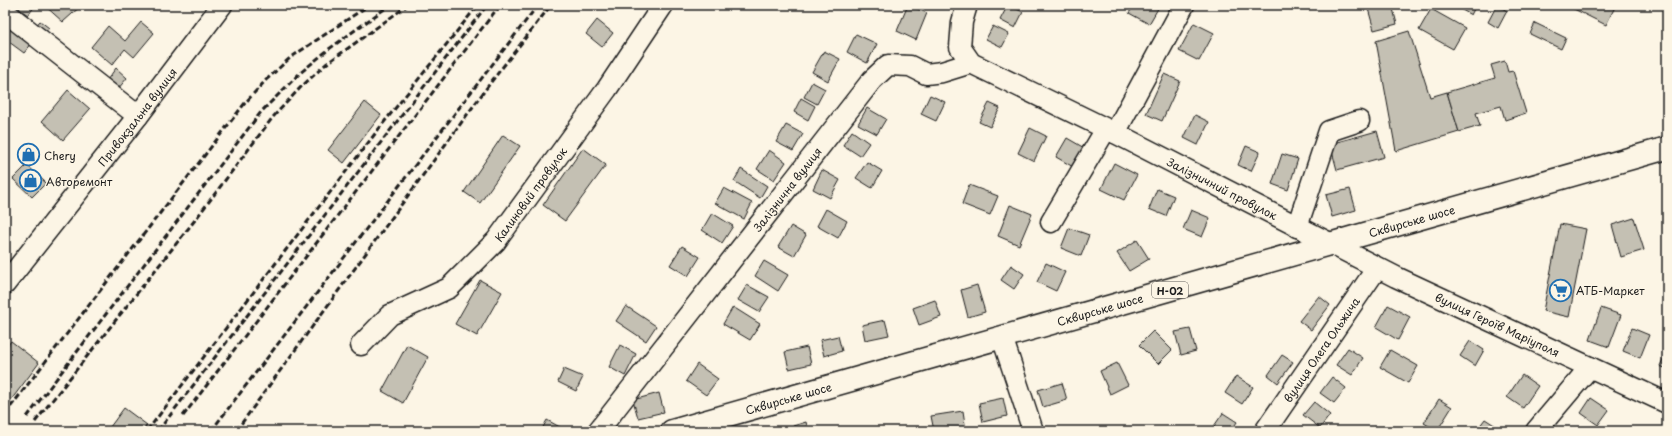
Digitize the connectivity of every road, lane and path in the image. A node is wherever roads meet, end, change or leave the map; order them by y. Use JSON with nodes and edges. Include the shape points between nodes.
{"nodes":[{"id":1,"x":8,"y":5,"type":"edge"},
{"id":2,"x":222,"y":5,"type":"edge"},
{"id":3,"x":663,"y":5,"type":"edge"},
{"id":4,"x":967,"y":5,"type":"edge"},
{"id":5,"x":1184,"y":5,"type":"edge"},
{"id":6,"x":5,"y":10,"type":"edge"},
{"id":7,"x":971,"y":63,"type":"junction"},
{"id":8,"x":138,"y":116,"type":"junction"},
{"id":9,"x":1359,"y":121,"type":"dead end"},
{"id":10,"x":1110,"y":131,"type":"junction"},
{"id":11,"x":1667,"y":148,"type":"edge"},
{"id":12,"x":1051,"y":222,"type":"dead end"},
{"id":13,"x":1297,"y":227,"type":"junction"},
{"id":14,"x":1329,"y":244,"type":"junction"},
{"id":15,"x":1378,"y":268,"type":"junction"},
{"id":16,"x":5,"y":284,"type":"edge"},
{"id":17,"x":1002,"y":338,"type":"junction"},
{"id":18,"x":361,"y":345,"type":"dead end"},
{"id":19,"x":1590,"y":367,"type":"junction"},
{"id":20,"x":1667,"y":403,"type":"edge"},
{"id":21,"x":598,"y":431,"type":"edge"},
{"id":22,"x":672,"y":431,"type":"edge"},
{"id":23,"x":1033,"y":431,"type":"edge"},
{"id":24,"x":1265,"y":431,"type":"edge"},
{"id":25,"x":1536,"y":431,"type":"edge"}],
"edges":[{"from":1,"to":6,"type":"street"},
{"from":2,"to":8,"type":"street","name":"Привокзальна вулиця"},
{"from":3,"to":18,"type":"street","name":"Калиновий провулок","via":[[607,89],[496,241],[449,288],[390,315]]},
{"from":4,"to":7,"type":"street","via":[[962,22],[960,47]]},
{"from":5,"to":10,"type":"street"},
{"from":6,"to":8,"type":"street"},
{"from":7,"to":10,"type":"street","name":"Залізничний провулок"},
{"from":7,"to":21,"type":"street","name":"Залізнична вулиця","via":[[926,74],[910,66],[888,65],[872,80]]},
{"from":8,"to":16,"type":"street","name":"Привокзальна вулиця"},
{"from":9,"to":13,"type":"street","via":[[1329,131]]},
{"from":10,"to":12,"type":"street"},
{"from":10,"to":13,"type":"street","name":"Залізничний провулок"},
{"from":11,"to":14,"type":"main road","name":"Сквирське шосе","number":"Н-02"},
{"from":13,"to":14,"type":"street","name":"Залізничний провулок"},
{"from":14,"to":15,"type":"street","name":"вулиця Героїв Маріуполя"},
{"from":14,"to":17,"type":"main road","name":"Сквирське шосе","number":"Н-02"},
{"from":15,"to":19,"type":"street","name":"вулиця Героїв Маріуполя"},
{"from":15,"to":24,"type":"street","name":"вулиця Олега Ольжича"},
{"from":17,"to":22,"type":"main road","name":"Сквирське шосе","number":"Н-02"},
{"from":17,"to":23,"type":"street"},
{"from":19,"to":20,"type":"street","name":"вулиця Героїв Маріуполя"},
{"from":19,"to":25,"type":"street"}]}
